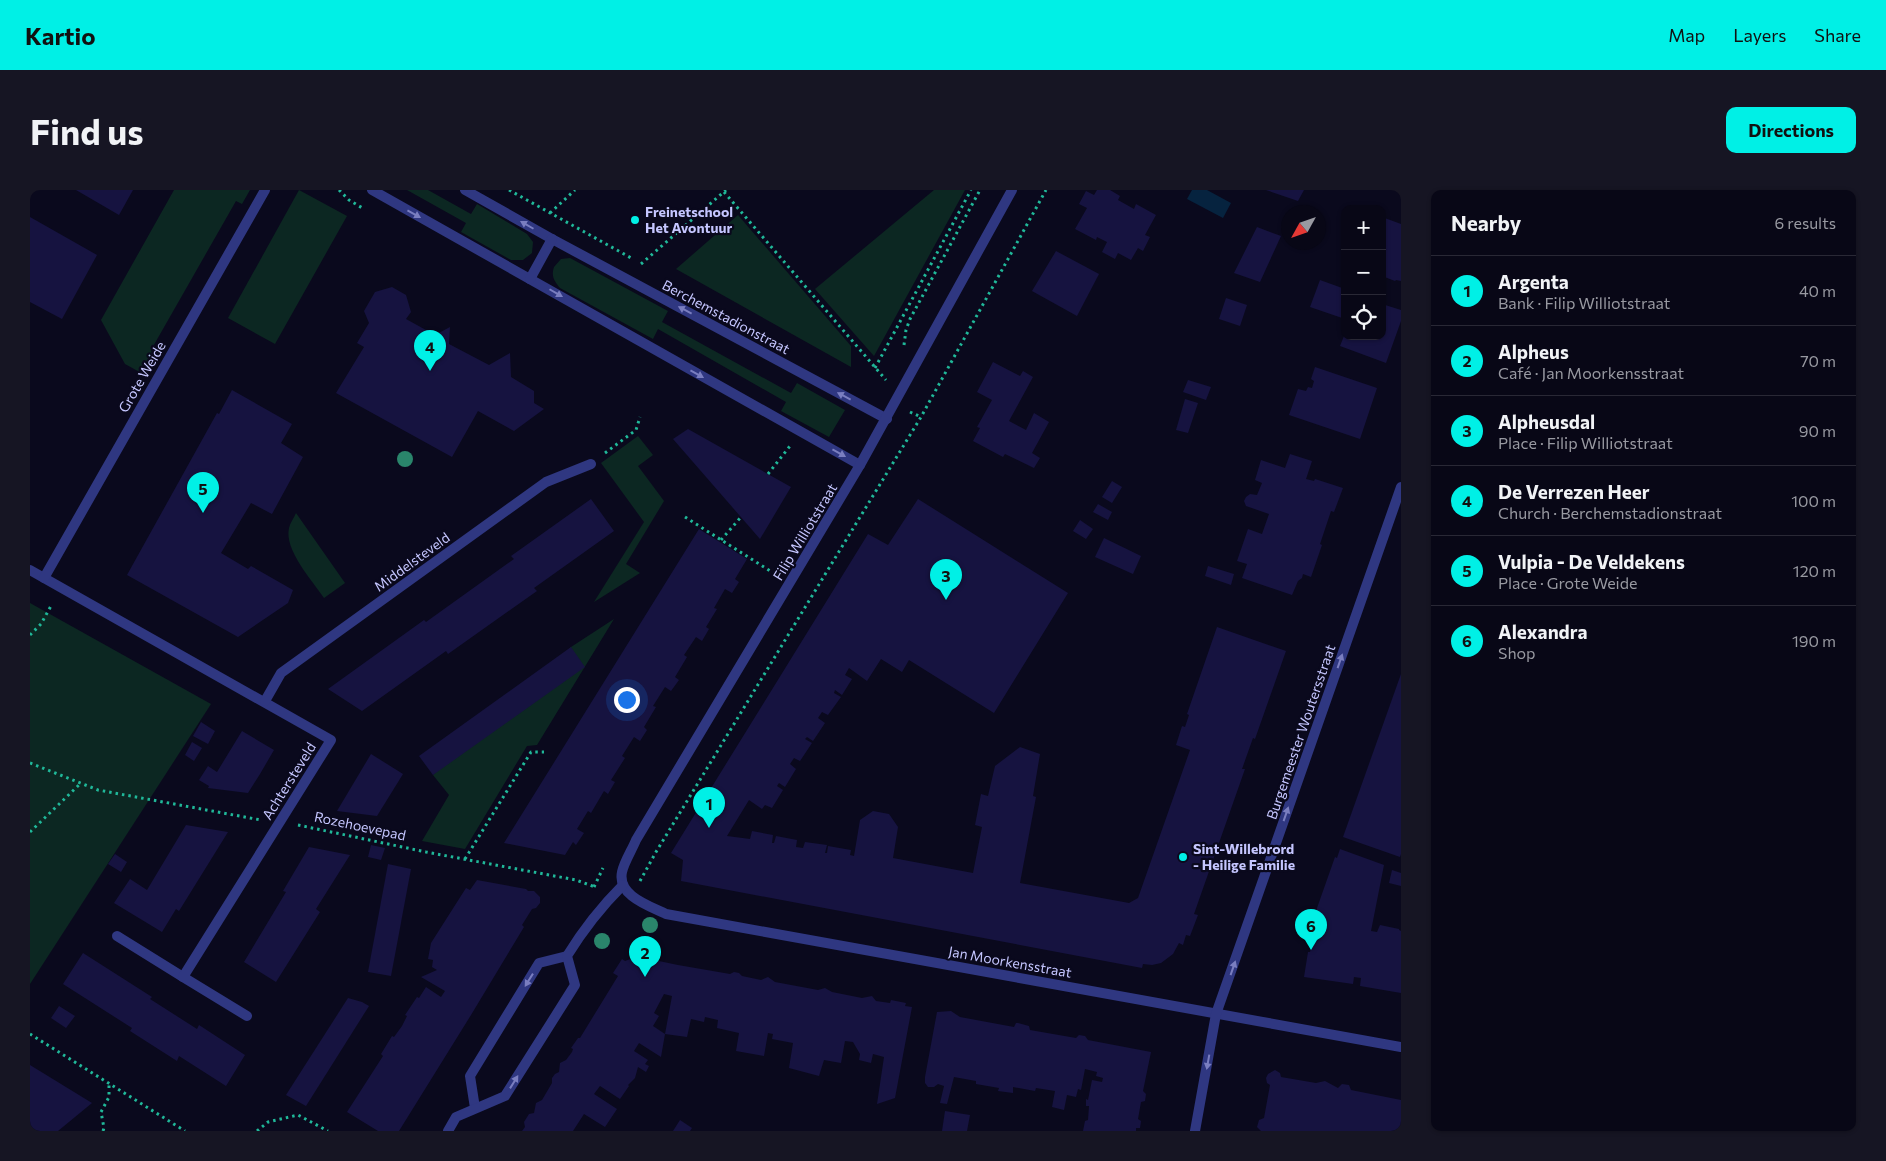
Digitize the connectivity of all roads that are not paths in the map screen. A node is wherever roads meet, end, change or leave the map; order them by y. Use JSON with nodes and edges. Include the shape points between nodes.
{"nodes":[{"id":1,"x":265,"y":190,"type":"edge"},
{"id":2,"x":372,"y":190,"type":"edge"},
{"id":3,"x":466,"y":190,"type":"edge"},
{"id":4,"x":1012,"y":190,"type":"edge"},
{"id":5,"x":552,"y":239,"type":"junction"},
{"id":6,"x":530,"y":278,"type":"junction"},
{"id":7,"x":887,"y":419,"type":"junction"},
{"id":8,"x":590,"y":464,"type":"road end"},
{"id":9,"x":860,"y":465,"type":"junction"},
{"id":10,"x":1401,"y":487,"type":"edge"},
{"id":11,"x":30,"y":570,"type":"edge"},
{"id":12,"x":44,"y":578,"type":"junction"},
{"id":13,"x":265,"y":701,"type":"junction"},
{"id":14,"x":623,"y":885,"type":"junction"},
{"id":15,"x":117,"y":936,"type":"dead end"},
{"id":16,"x":567,"y":956,"type":"junction"},
{"id":17,"x":183,"y":977,"type":"junction"},
{"id":18,"x":1216,"y":1014,"type":"junction"},
{"id":19,"x":247,"y":1016,"type":"dead end"},
{"id":20,"x":1401,"y":1047,"type":"edge"},
{"id":21,"x":475,"y":1108,"type":"junction"},
{"id":22,"x":448,"y":1131,"type":"edge"},
{"id":23,"x":1195,"y":1131,"type":"edge"}],
"edges":[{"from":1,"to":12,"type":"street","name":"Grote Weide"},
{"from":2,"to":6,"type":"street","one_way":true},
{"from":5,"to":3,"type":"street","name":"Berchemstadionstraat","one_way":true},
{"from":4,"to":7,"type":"street","name":"Filip Williotstraat"},
{"from":5,"to":6,"type":"street"},
{"from":7,"to":5,"type":"street","name":"Berchemstadionstraat","one_way":true},
{"from":6,"to":9,"type":"street","one_way":true},
{"from":7,"to":9,"type":"street","name":"Filip Williotstraat"},
{"from":8,"to":13,"type":"street","name":"Middelsteveld","via":[[546,482],[296,663],[281,674]]},
{"from":9,"to":14,"type":"street","name":"Filip Williotstraat","via":[[636,840],[622,872]]},
{"from":18,"to":10,"type":"street","name":"Burgemeester Woutersstraat","one_way":true},
{"from":11,"to":12,"type":"street","name":"Achtersteveld"},
{"from":12,"to":13,"type":"street","name":"Achtersteveld"},
{"from":13,"to":17,"type":"street","name":"Achtersteveld","via":[[331,740]]},
{"from":14,"to":16,"type":"street","via":[[603,905]]},
{"from":14,"to":18,"type":"street","name":"Jan Moorkensstraat","via":[[632,897],[666,914]]},
{"from":15,"to":17,"type":"street"},
{"from":21,"to":16,"type":"street","one_way":true,"via":[[505,1096],[575,985]]},
{"from":16,"to":21,"type":"street","one_way":true,"via":[[539,963],[470,1076]]},
{"from":17,"to":19,"type":"street"},
{"from":18,"to":20,"type":"street","name":"Jan Moorkensstraat"},
{"from":18,"to":23,"type":"street","name":"Burgemeester Woutersstraat","one_way":true},
{"from":21,"to":22,"type":"street","via":[[456,1117]]}]}
